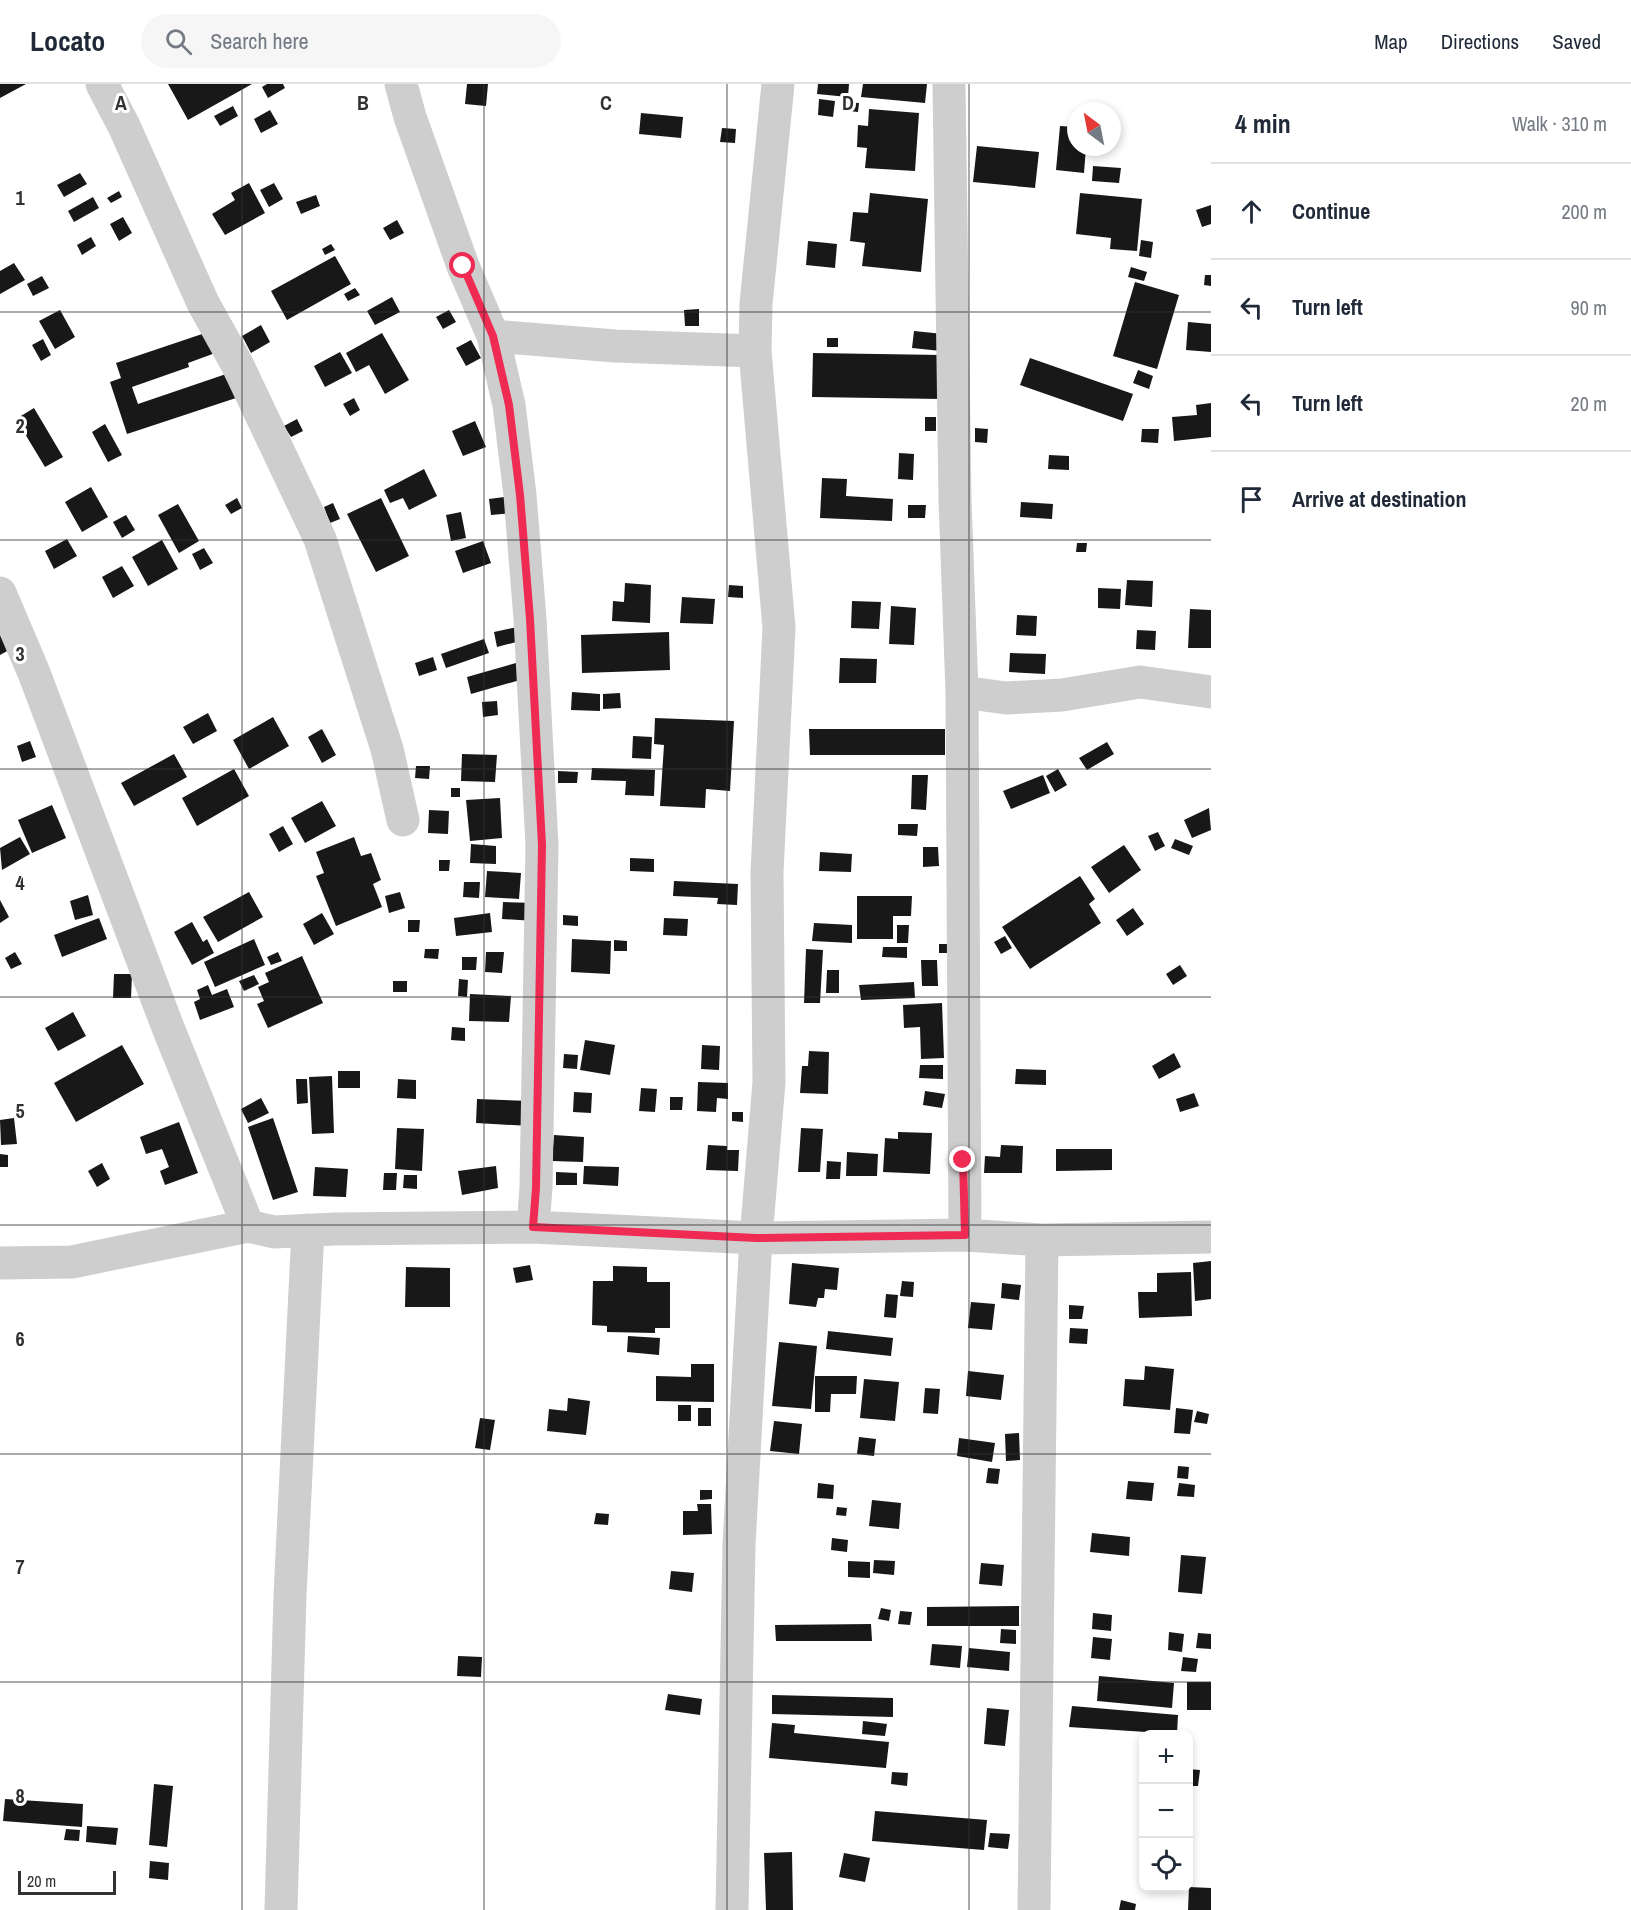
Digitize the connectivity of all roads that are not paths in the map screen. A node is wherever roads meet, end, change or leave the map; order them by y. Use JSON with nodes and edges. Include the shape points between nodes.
{"nodes":[{"id":1,"x":102,"y":84,"type":"edge"},
{"id":2,"x":401,"y":84,"type":"edge"},
{"id":3,"x":778,"y":84,"type":"edge"},
{"id":4,"x":949,"y":84,"type":"edge"},
{"id":5,"x":493,"y":336,"type":"junction"},
{"id":6,"x":755,"y":351,"type":"junction"},
{"id":7,"x":0,"y":593,"type":"edge"},
{"id":8,"x":962,"y":692,"type":"junction"},
{"id":9,"x":1211,"y":692,"type":"edge"},
{"id":10,"x":402,"y":820,"type":"dead end"},
{"id":11,"x":248,"y":1226,"type":"junction"},
{"id":12,"x":533,"y":1227,"type":"junction"},
{"id":13,"x":308,"y":1230,"type":"junction"},
{"id":14,"x":965,"y":1235,"type":"junction"},
{"id":15,"x":1211,"y":1237,"type":"edge"},
{"id":16,"x":756,"y":1238,"type":"junction"},
{"id":17,"x":1042,"y":1240,"type":"junction"},
{"id":18,"x":0,"y":1263,"type":"edge"},
{"id":19,"x":281,"y":1910,"type":"edge"},
{"id":20,"x":732,"y":1910,"type":"edge"},
{"id":21,"x":1034,"y":1910,"type":"edge"}],
"edges":[{"from":1,"to":10,"type":"street","via":[[203,303],[238,366],[321,539],[387,749]]},
{"from":2,"to":5,"type":"street","via":[[463,266]]},
{"from":3,"to":6,"type":"street","via":[[756,304]]},
{"from":4,"to":8,"type":"street"},
{"from":5,"to":6,"type":"street","via":[[615,346]]},
{"from":5,"to":12,"type":"street","via":[[509,405],[520,495],[542,845]]},
{"from":6,"to":16,"type":"street","via":[[779,628],[767,872],[769,1082]]},
{"from":7,"to":11,"type":"street"},
{"from":8,"to":9,"type":"street","via":[[1006,698],[1062,695],[1140,682]]},
{"from":8,"to":14,"type":"street"},
{"from":11,"to":13,"type":"street","via":[[274,1232]]},
{"from":11,"to":18,"type":"street","via":[[72,1262]]},
{"from":12,"to":13,"type":"street"},
{"from":12,"to":16,"type":"street"},
{"from":13,"to":19,"type":"street","via":[[290,1595]]},
{"from":14,"to":16,"type":"street"},
{"from":14,"to":17,"type":"street"},
{"from":15,"to":17,"type":"street"},
{"from":16,"to":20,"type":"street","via":[[738,1545]]},
{"from":17,"to":21,"type":"street"}]}
